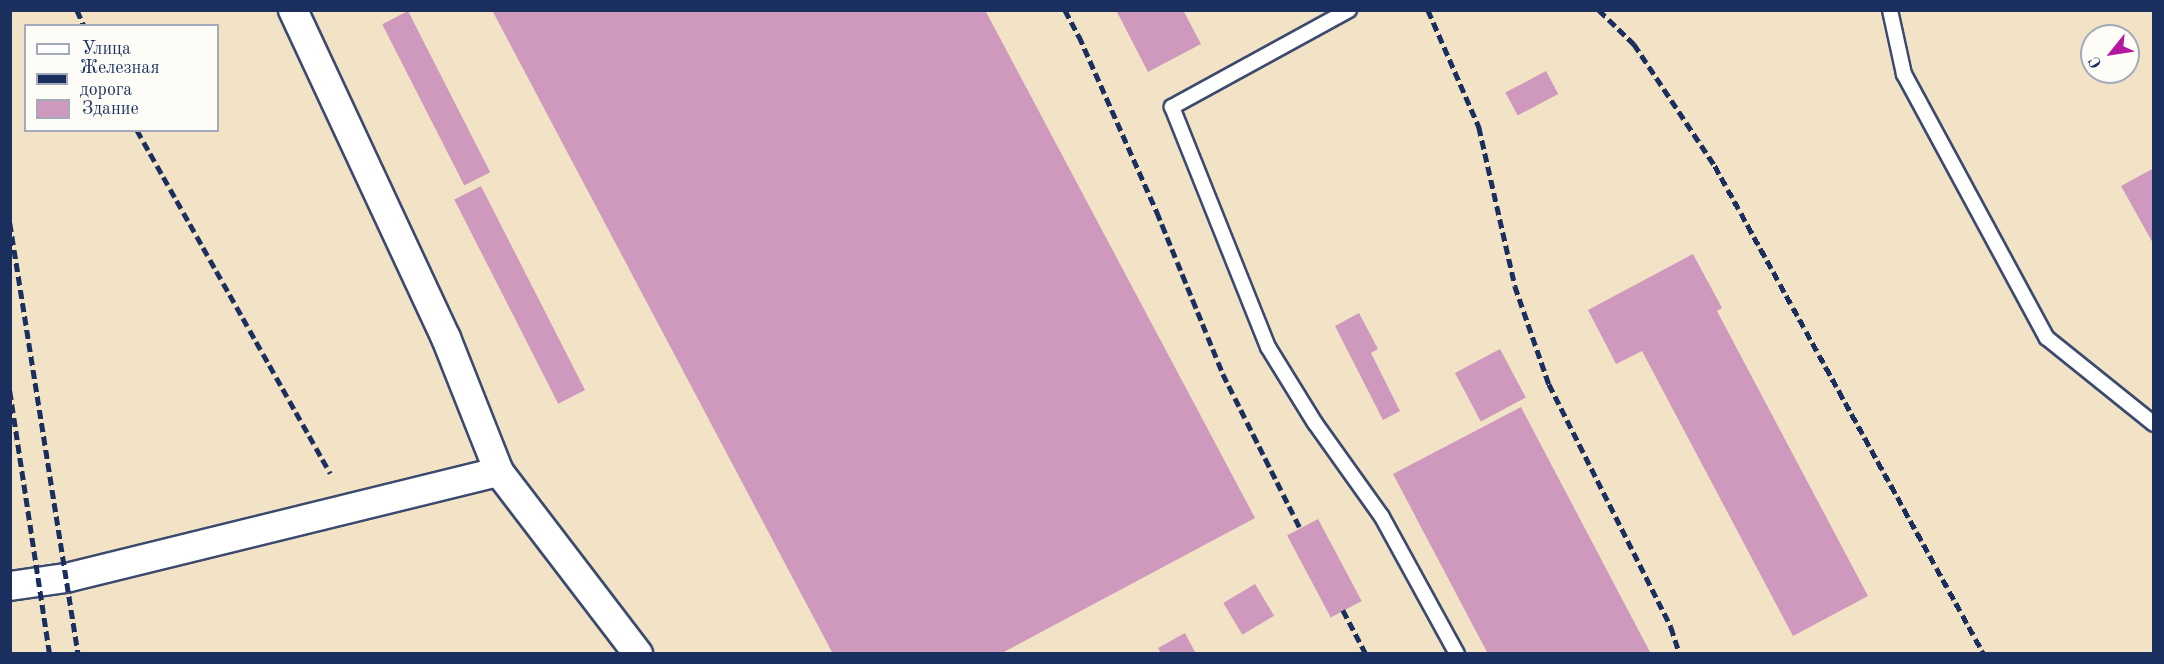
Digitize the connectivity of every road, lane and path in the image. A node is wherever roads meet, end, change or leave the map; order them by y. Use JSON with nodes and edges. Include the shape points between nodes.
{"nodes":[{"id":1,"x":293,"y":10,"type":"edge"},
{"id":2,"x":1349,"y":10,"type":"edge"},
{"id":3,"x":1890,"y":10,"type":"edge"},
{"id":4,"x":2154,"y":424,"type":"edge"},
{"id":5,"x":499,"y":472,"type":"junction"},
{"id":6,"x":10,"y":586,"type":"edge"},
{"id":7,"x":638,"y":654,"type":"edge"},
{"id":8,"x":1457,"y":654,"type":"edge"}],
"edges":[{"from":1,"to":5,"type":"street","via":[[446,338]]},
{"from":2,"to":8,"type":"lane","via":[[1172,107],[1268,347],[1315,423],[1382,518]]},
{"from":3,"to":4,"type":"lane","via":[[1904,74],[2047,338]]},
{"from":5,"to":6,"type":"street","via":[[66,578]]},
{"from":5,"to":7,"type":"street"}]}
